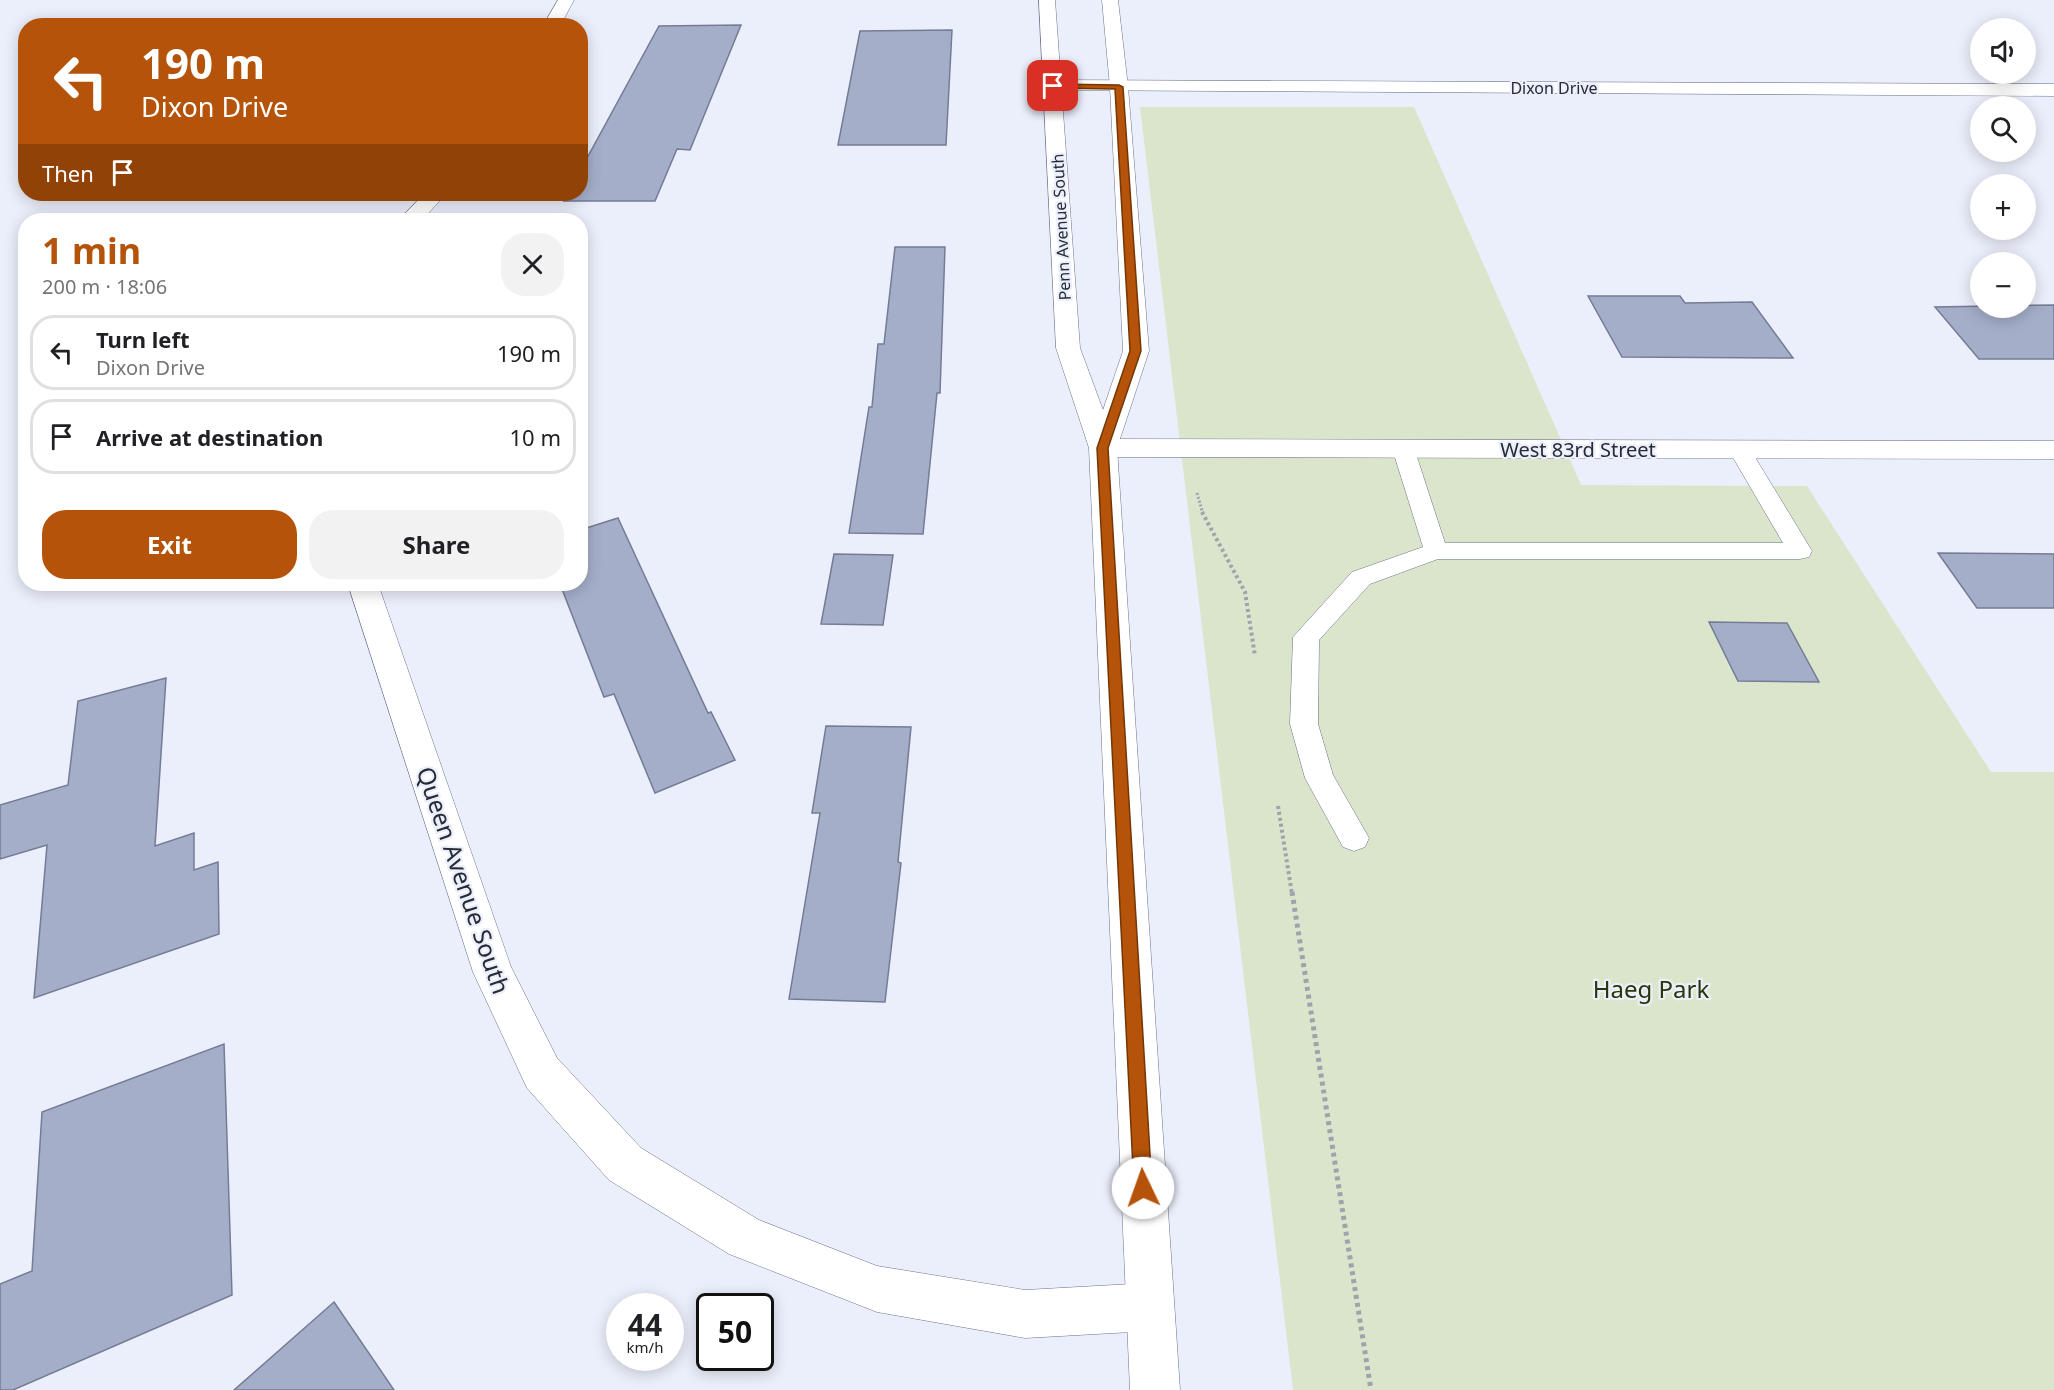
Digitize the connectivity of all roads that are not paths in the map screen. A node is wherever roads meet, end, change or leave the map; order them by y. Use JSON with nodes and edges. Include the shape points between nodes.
{"nodes":[{"id":1,"x":566,"y":0,"type":"edge"},
{"id":2,"x":1047,"y":0,"type":"edge"},
{"id":3,"x":1110,"y":0,"type":"edge"},
{"id":4,"x":556,"y":18,"type":"edge"},
{"id":5,"x":1053,"y":86,"type":"junction"},
{"id":6,"x":1119,"y":87,"type":"junction"},
{"id":7,"x":2054,"y":90,"type":"edge"},
{"id":8,"x":428,"y":201,"type":"edge"},
{"id":9,"x":417,"y":213,"type":"edge"},
{"id":10,"x":1103,"y":448,"type":"junction"},
{"id":11,"x":1403,"y":448,"type":"junction"},
{"id":12,"x":1739,"y":449,"type":"junction"},
{"id":13,"x":2054,"y":450,"type":"edge"},
{"id":14,"x":1436,"y":551,"type":"junction"},
{"id":15,"x":365,"y":591,"type":"edge"},
{"id":16,"x":1354,"y":838,"type":"dead end"},
{"id":17,"x":1150,"y":1307,"type":"junction"},
{"id":18,"x":1155,"y":1390,"type":"edge"}],
"edges":[{"from":1,"to":4,"type":"street"},
{"from":2,"to":5,"type":"street","name":"Penn Avenue South"},
{"from":3,"to":6,"type":"street","name":"Penn Avenue South"},
{"from":5,"to":6,"type":"street","name":"Dixon Drive"},
{"from":5,"to":10,"type":"street","name":"Penn Avenue South","via":[[1068,348]]},
{"from":6,"to":7,"type":"street","name":"Dixon Drive"},
{"from":6,"to":10,"type":"street","name":"Penn Avenue South","via":[[1136,351]]},
{"from":8,"to":9,"type":"street"},
{"from":10,"to":11,"type":"street","name":"West 83rd Street"},
{"from":10,"to":17,"type":"street","name":"Penn Avenue South"},
{"from":11,"to":12,"type":"street","name":"West 83rd Street"},
{"from":11,"to":14,"type":"lane"},
{"from":12,"to":13,"type":"street","name":"West 83rd Street"},
{"from":12,"to":14,"type":"lane","via":[[1800,551]]},
{"from":14,"to":16,"type":"lane","via":[[1361,578],[1306,638],[1304,724],[1319,778]]},
{"from":15,"to":17,"type":"street","name":"Queen Avenue South","via":[[493,972],[542,1073],[625,1164],[745,1238],[877,1289],[1025,1314]]},
{"from":17,"to":18,"type":"street","name":"Penn Avenue South"}]}
